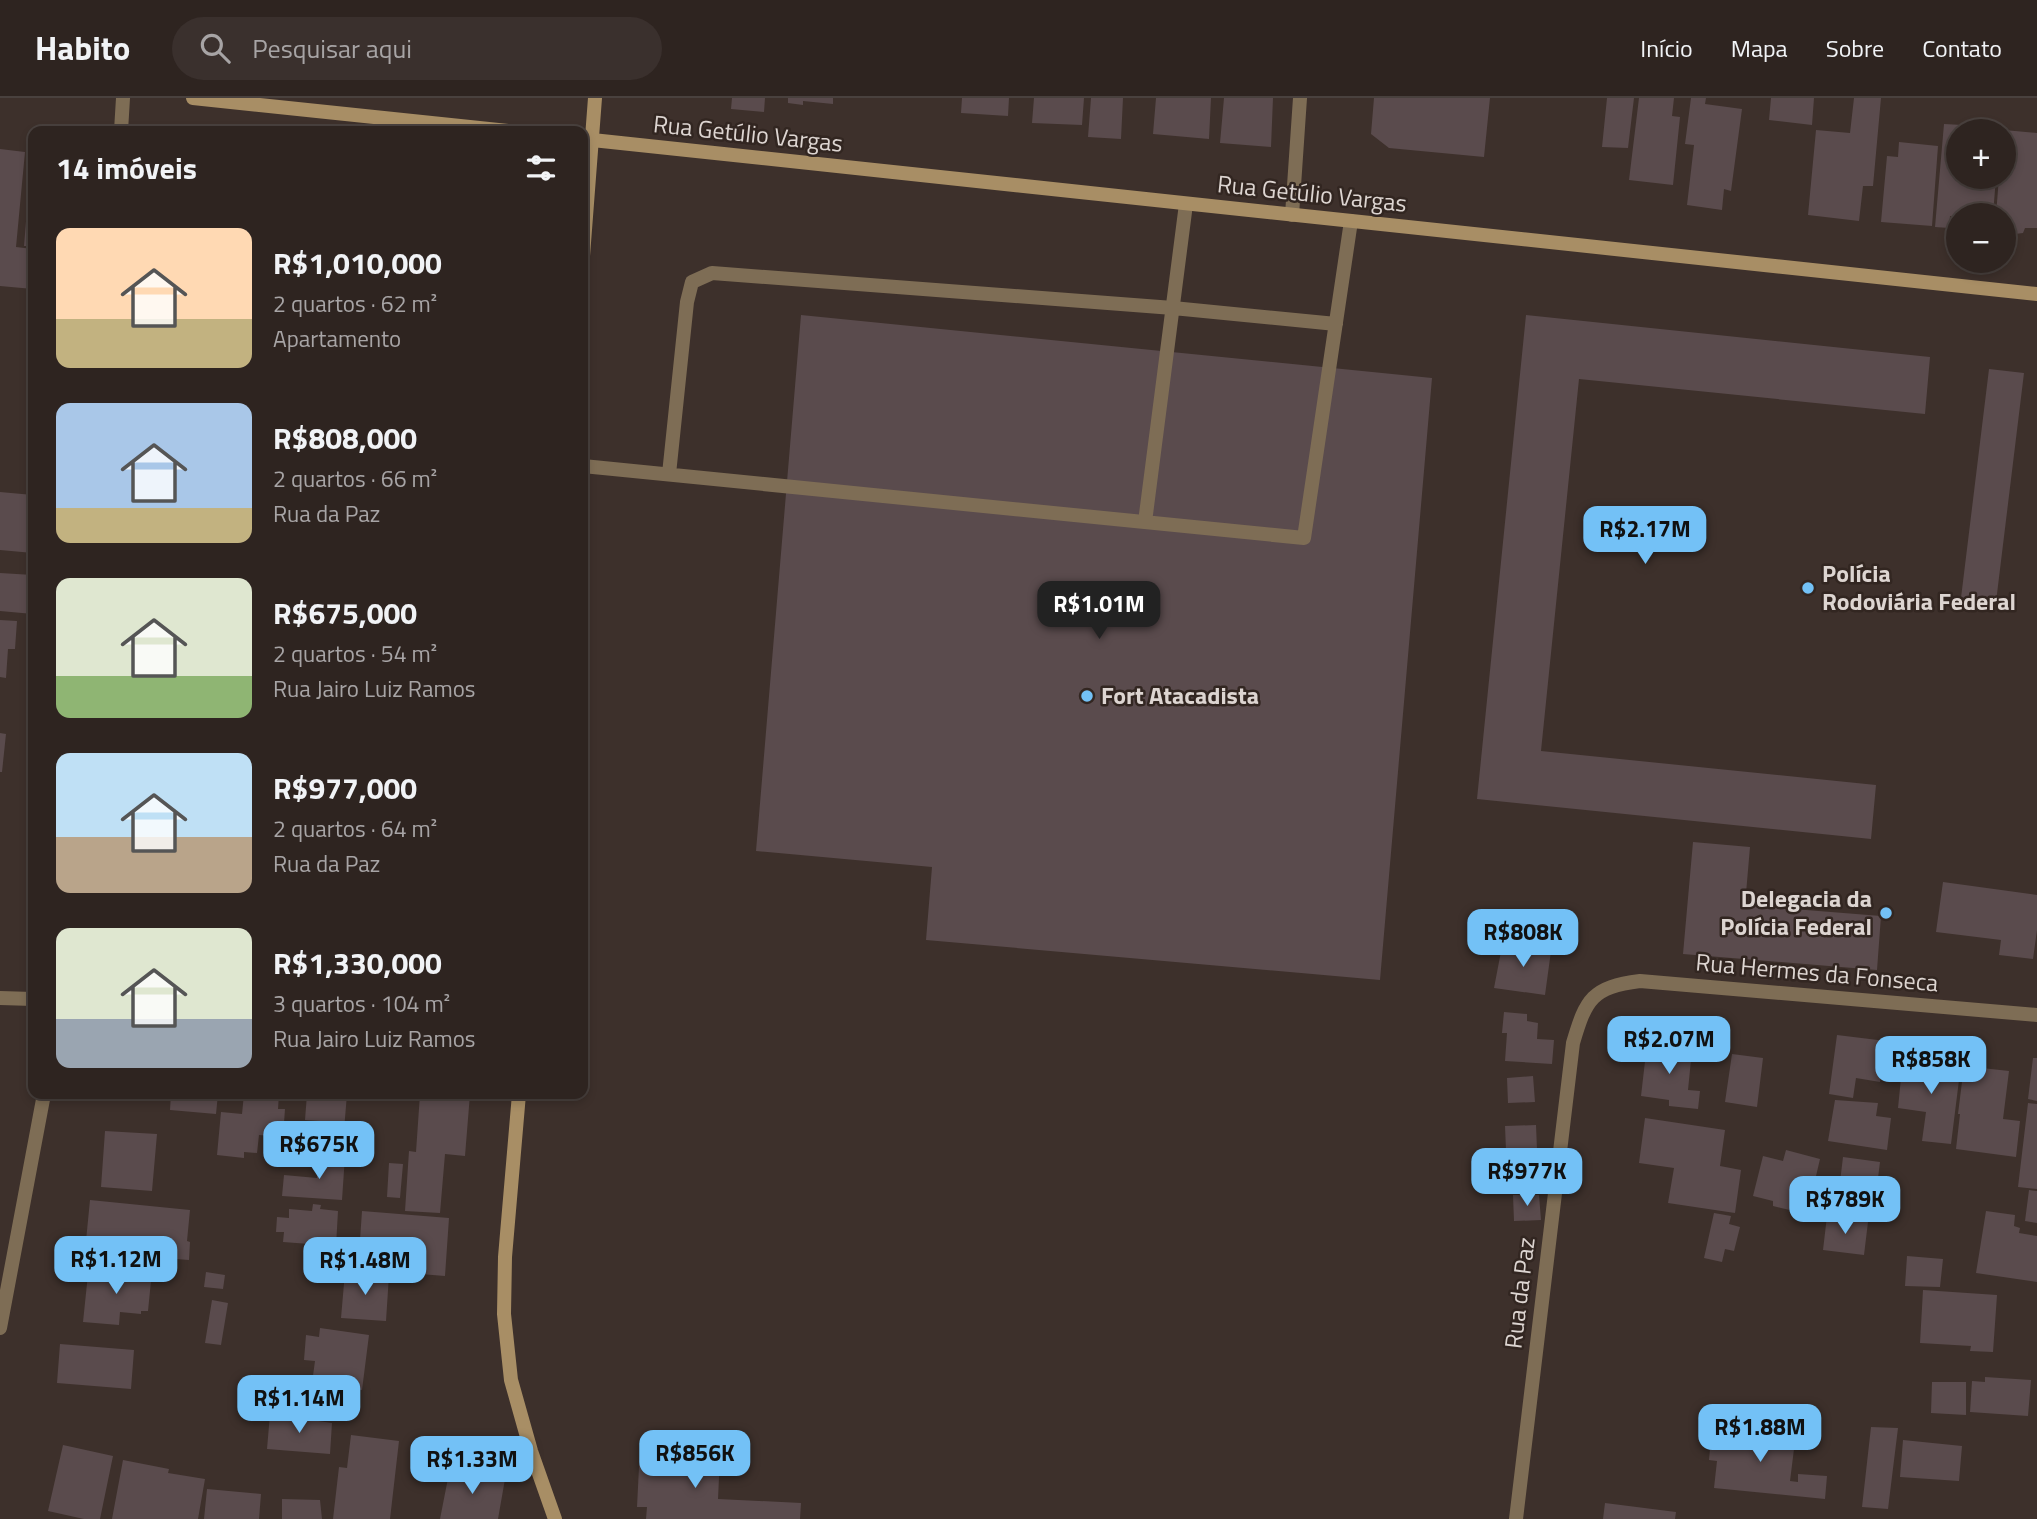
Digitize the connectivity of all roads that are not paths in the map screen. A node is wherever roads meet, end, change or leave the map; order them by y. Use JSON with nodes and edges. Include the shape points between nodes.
{"nodes":[{"id":1,"x":123,"y":98,"type":"edge"},
{"id":2,"x":193,"y":98,"type":"edge"},
{"id":3,"x":595,"y":98,"type":"edge"},
{"id":4,"x":1300,"y":98,"type":"edge"},
{"id":5,"x":121,"y":126,"type":"edge"},
{"id":6,"x":460,"y":126,"type":"edge"},
{"id":7,"x":588,"y":135,"type":"edge"},
{"id":8,"x":588,"y":140,"type":"edge"},
{"id":9,"x":1186,"y":204,"type":"junction"},
{"id":10,"x":1292,"y":215,"type":"junction"},
{"id":11,"x":1352,"y":221,"type":"junction"},
{"id":12,"x":2037,"y":294,"type":"edge"},
{"id":13,"x":1173,"y":308,"type":"junction"},
{"id":14,"x":1336,"y":324,"type":"junction"},
{"id":15,"x":588,"y":466,"type":"edge"},
{"id":16,"x":669,"y":474,"type":"junction"},
{"id":17,"x":1145,"y":522,"type":"junction"},
{"id":18,"x":1595,"y":994,"type":"joint"},
{"id":19,"x":0,"y":998,"type":"edge"},
{"id":20,"x":28,"y":999,"type":"edge"},
{"id":21,"x":2037,"y":1015,"type":"edge"},
{"id":22,"x":43,"y":1099,"type":"edge"},
{"id":23,"x":519,"y":1099,"type":"edge"},
{"id":24,"x":0,"y":1328,"type":"edge"},
{"id":25,"x":555,"y":1519,"type":"edge"},
{"id":26,"x":1516,"y":1519,"type":"edge"}],
"edges":[{"from":1,"to":5,"type":"street"},
{"from":2,"to":6,"type":"street"},
{"from":3,"to":7,"type":"street"},
{"from":4,"to":10,"type":"street"},
{"from":8,"to":9,"type":"street","name":"Rua Getúlio Vargas"},
{"from":9,"to":10,"type":"street","name":"Rua Getúlio Vargas"},
{"from":9,"to":13,"type":"street"},
{"from":10,"to":11,"type":"street","name":"Rua Getúlio Vargas"},
{"from":11,"to":12,"type":"street","name":"Rua Getúlio Vargas"},
{"from":11,"to":14,"type":"street"},
{"from":13,"to":14,"type":"street"},
{"from":13,"to":16,"type":"street","via":[[712,273],[692,282],[687,302]]},
{"from":13,"to":17,"type":"street"},
{"from":14,"to":17,"type":"street","via":[[1304,538]]},
{"from":15,"to":16,"type":"street"},
{"from":16,"to":17,"type":"street"},
{"from":18,"to":21,"type":"street","name":"Rua Hermes da Fonseca","via":[[1615,984],[1640,981]]},
{"from":18,"to":26,"type":"street","name":"Rua da Paz","via":[[1582,1013],[1573,1043]]},
{"from":19,"to":20,"type":"street"},
{"from":22,"to":24,"type":"street"},
{"from":23,"to":25,"type":"street","via":[[504,1314],[511,1380]]}]}
